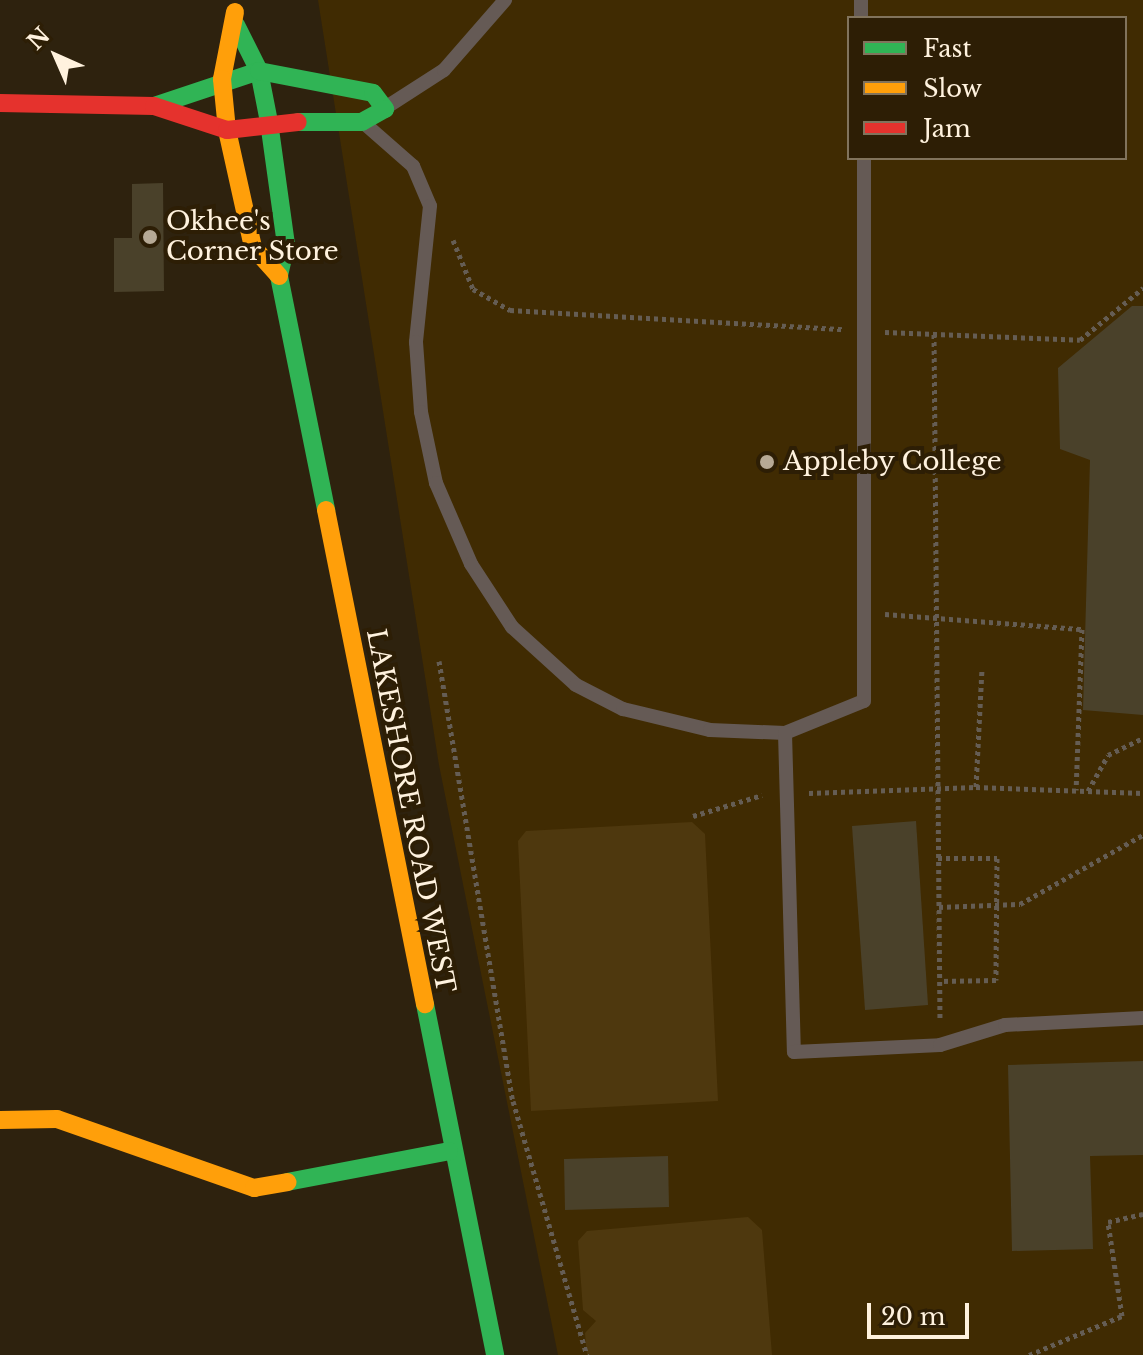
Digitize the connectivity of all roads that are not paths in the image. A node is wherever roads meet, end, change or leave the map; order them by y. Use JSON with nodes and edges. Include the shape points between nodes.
{"nodes":[{"id":1,"x":235,"y":0,"type":"edge"},
{"id":2,"x":505,"y":0,"type":"edge"},
{"id":3,"x":236,"y":25,"type":"junction"},
{"id":4,"x":259,"y":71,"type":"junction"},
{"id":5,"x":222,"y":79,"type":"junction"},
{"id":6,"x":0,"y":103,"type":"edge"},
{"id":7,"x":154,"y":106,"type":"junction"},
{"id":8,"x":385,"y":109,"type":"junction"},
{"id":9,"x":269,"y":122,"type":"junction"},
{"id":10,"x":362,"y":122,"type":"junction"},
{"id":11,"x":227,"y":130,"type":"junction"},
{"id":12,"x":864,"y":160,"type":"edge"},
{"id":13,"x":279,"y":276,"type":"junction"},
{"id":14,"x":785,"y":733,"type":"junction"},
{"id":15,"x":1143,"y":1018,"type":"edge"},
{"id":16,"x":0,"y":1120,"type":"edge"},
{"id":17,"x":449,"y":1151,"type":"junction"},
{"id":18,"x":495,"y":1355,"type":"edge"}],
"edges":[{"from":1,"to":3,"type":"main road","name":"LAKESHORE ROAD WEST"},
{"from":2,"to":8,"type":"lane","via":[[444,70]]},
{"from":3,"to":4,"type":"main road","name":"LAKESHORE ROAD WEST"},
{"from":3,"to":5,"type":"main road","name":"LAKESHORE ROAD WEST"},
{"from":4,"to":5,"type":"main road"},
{"from":4,"to":8,"type":"main road","via":[[373,93]]},
{"from":4,"to":9,"type":"main road","name":"LAKESHORE ROAD WEST"},
{"from":5,"to":7,"type":"main road"},
{"from":5,"to":11,"type":"main road","name":"LAKESHORE ROAD WEST"},
{"from":6,"to":7,"type":"main road"},
{"from":7,"to":11,"type":"main road"},
{"from":8,"to":10,"type":"main road"},
{"from":9,"to":10,"type":"main road"},
{"from":9,"to":11,"type":"main road"},
{"from":9,"to":13,"type":"main road","name":"LAKESHORE ROAD WEST","via":[[286,245]]},
{"from":10,"to":14,"type":"lane","via":[[398,149],[424,185],[432,238],[416,342],[428,451],[451,523],[512,627],[576,685],[623,709],[710,730]]},
{"from":11,"to":13,"type":"main road","name":"LAKESHORE ROAD WEST","via":[[253,247]]},
{"from":12,"to":14,"type":"lane","via":[[864,701]]},
{"from":13,"to":17,"type":"main road","name":"LAKESHORE ROAD WEST"},
{"from":14,"to":15,"type":"lane","via":[[794,1052],[940,1045],[1005,1025]]},
{"from":16,"to":17,"type":"main road","via":[[57,1119],[254,1188]]},
{"from":17,"to":18,"type":"main road","name":"LAKESHORE ROAD WEST"}]}
